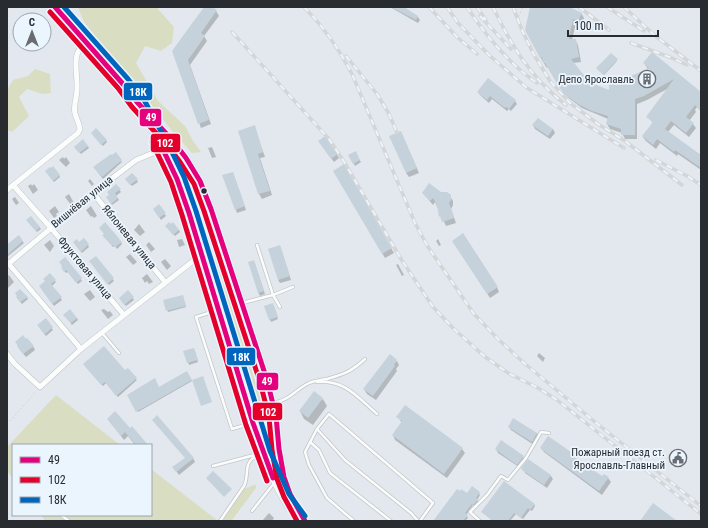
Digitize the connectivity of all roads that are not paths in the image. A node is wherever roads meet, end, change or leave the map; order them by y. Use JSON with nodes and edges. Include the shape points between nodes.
{"nodes":[{"id":1,"x":55,"y":7,"type":"edge"},
{"id":2,"x":86,"y":42,"type":"junction"},
{"id":3,"x":137,"y":102,"type":"junction"},
{"id":4,"x":173,"y":141,"type":"junction"},
{"id":5,"x":163,"y":148,"type":"junction"},
{"id":6,"x":13,"y":185,"type":"junction"},
{"id":7,"x":7,"y":190,"type":"edge"},
{"id":8,"x":93,"y":193,"type":"junction"},
{"id":9,"x":51,"y":228,"type":"junction"},
{"id":10,"x":257,"y":245,"type":"dead end"},
{"id":11,"x":202,"y":254,"type":"junction"},
{"id":12,"x":8,"y":264,"type":"edge"},
{"id":13,"x":165,"y":282,"type":"junction"},
{"id":14,"x":293,"y":287,"type":"dead end"},
{"id":15,"x":273,"y":295,"type":"junction"},
{"id":16,"x":242,"y":303,"type":"junction"},
{"id":17,"x":280,"y":307,"type":"dead end"},
{"id":18,"x":218,"y":310,"type":"junction"},
{"id":19,"x":124,"y":315,"type":"junction"},
{"id":20,"x":101,"y":333,"type":"junction"},
{"id":21,"x":81,"y":349,"type":"junction"},
{"id":22,"x":119,"y":353,"type":"dead end"},
{"id":23,"x":7,"y":354,"type":"edge"},
{"id":24,"x":365,"y":359,"type":"dead end"},
{"id":25,"x":309,"y":383,"type":"junction"},
{"id":26,"x":273,"y":403,"type":"junction"},
{"id":27,"x":377,"y":414,"type":"dead end"},
{"id":28,"x":276,"y":416,"type":"junction"},
{"id":29,"x":253,"y":422,"type":"junction"},
{"id":30,"x":317,"y":429,"type":"junction"},
{"id":31,"x":549,"y":433,"type":"dead end"},
{"id":32,"x":310,"y":442,"type":"junction"},
{"id":33,"x":260,"y":454,"type":"junction"},
{"id":34,"x":213,"y":466,"type":"dead end"},
{"id":35,"x":284,"y":477,"type":"junction"},
{"id":36,"x":275,"y":482,"type":"junction"},
{"id":37,"x":252,"y":511,"type":"dead end"},
{"id":38,"x":220,"y":521,"type":"edge"},
{"id":39,"x":300,"y":521,"type":"edge"},
{"id":40,"x":305,"y":521,"type":"edge"},
{"id":41,"x":354,"y":521,"type":"edge"},
{"id":42,"x":391,"y":521,"type":"edge"},
{"id":43,"x":419,"y":521,"type":"edge"},
{"id":44,"x":480,"y":521,"type":"edge"}],
"edges":[{"from":1,"to":2,"type":"main road"},
{"from":2,"to":3,"type":"main road"},
{"from":2,"to":6,"type":"street","via":[[78,50],[76,59],[77,91],[74,103],[80,125],[78,133]]},
{"from":3,"to":4,"type":"main road"},
{"from":3,"to":5,"type":"main road"},
{"from":4,"to":5,"type":"main road"},
{"from":4,"to":16,"type":"main road","via":[[200,181]]},
{"from":5,"to":8,"type":"street","name":"Вишнёвая улица","via":[[136,160]]},
{"from":5,"to":11,"type":"main road","via":[[177,179]]},
{"from":6,"to":7,"type":"street"},
{"from":6,"to":9,"type":"street","name":"Фруктовая улица"},
{"from":8,"to":9,"type":"street","name":"Вишнёвая улица"},
{"from":8,"to":13,"type":"street","name":"Яблоневая улица"},
{"from":9,"to":12,"type":"street","name":"Вишнёвая улица"},
{"from":9,"to":19,"type":"street","name":"Фруктовая улица"},
{"from":10,"to":15,"type":"lane"},
{"from":11,"to":13,"type":"street"},
{"from":11,"to":18,"type":"main road"},
{"from":12,"to":21,"type":"street"},
{"from":13,"to":19,"type":"street"},
{"from":14,"to":15,"type":"lane"},
{"from":15,"to":16,"type":"lane"},
{"from":15,"to":17,"type":"lane"},
{"from":16,"to":26,"type":"main road"},
{"from":18,"to":29,"type":"main road"},
{"from":18,"to":29,"type":"lane","via":[[196,317],[198,325],[232,429]]},
{"from":19,"to":20,"type":"street"},
{"from":20,"to":21,"type":"street"},
{"from":20,"to":22,"type":"lane"},
{"from":21,"to":23,"type":"street","via":[[40,387]]},
{"from":24,"to":25,"type":"lane","via":[[352,370]]},
{"from":25,"to":26,"type":"lane","via":[[290,397]]},
{"from":25,"to":27,"type":"lane","via":[[337,383]]},
{"from":26,"to":28,"type":"main road"},
{"from":28,"to":29,"type":"main road","via":[[273,425],[266,429],[257,429]]},
{"from":28,"to":35,"type":"main road"},
{"from":29,"to":33,"type":"main road"},
{"from":30,"to":32,"type":"lane"},
{"from":30,"to":43,"type":"lane","via":[[344,460]]},
{"from":30,"to":43,"type":"lane","via":[[329,414],[433,503]]},
{"from":31,"to":44,"type":"lane","via":[[541,432],[526,458],[508,480],[501,476],[470,512]]},
{"from":32,"to":41,"type":"lane","via":[[305,452],[309,465],[327,498]]},
{"from":32,"to":42,"type":"lane","via":[[319,450],[330,473]]},
{"from":33,"to":34,"type":"lane"},
{"from":33,"to":36,"type":"main road"},
{"from":33,"to":38,"type":"lane","via":[[249,462],[244,486]]},
{"from":35,"to":36,"type":"main road"},
{"from":35,"to":40,"type":"main road"},
{"from":36,"to":37,"type":"lane"},
{"from":36,"to":39,"type":"main road"}]}
